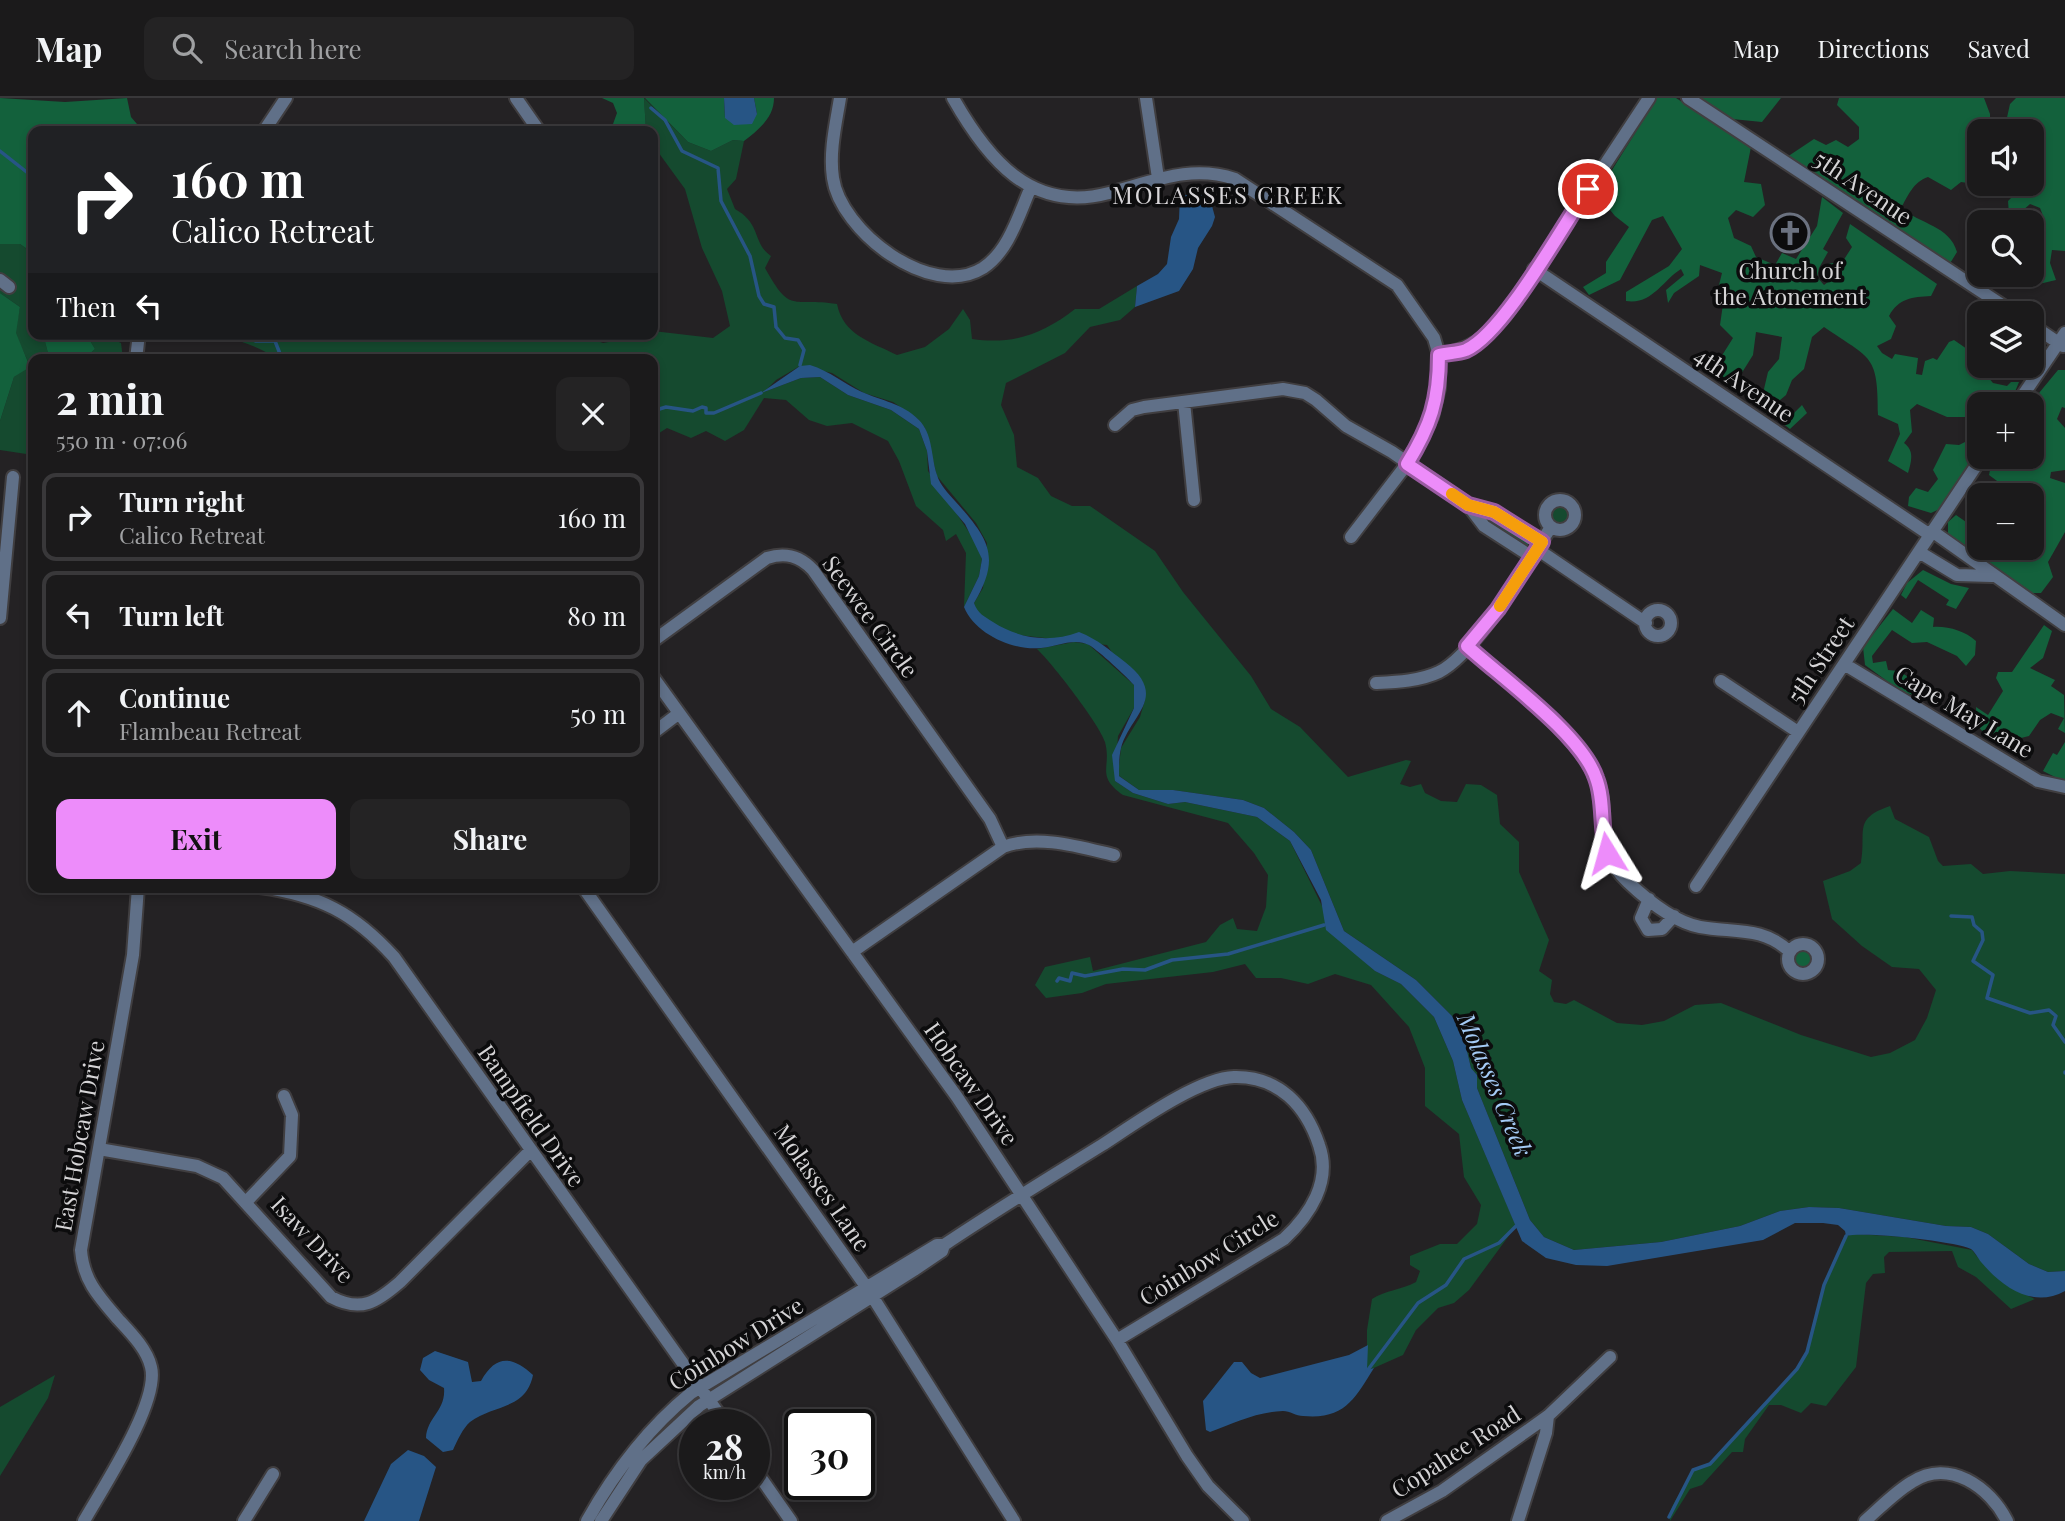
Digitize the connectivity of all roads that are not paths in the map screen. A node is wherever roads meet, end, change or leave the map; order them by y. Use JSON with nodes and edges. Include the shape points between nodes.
{"nodes":[{"id":1,"x":286,"y":98,"type":"edge"},
{"id":2,"x":516,"y":98,"type":"edge"},
{"id":3,"x":841,"y":98,"type":"edge"},
{"id":4,"x":953,"y":98,"type":"edge"},
{"id":5,"x":1146,"y":98,"type":"edge"},
{"id":6,"x":1649,"y":98,"type":"edge"},
{"id":7,"x":1688,"y":98,"type":"edge"},
{"id":8,"x":267,"y":126,"type":"edge"},
{"id":9,"x":536,"y":126,"type":"edge"},
{"id":10,"x":1158,"y":178,"type":"junction"},
{"id":11,"x":1031,"y":187,"type":"junction"},
{"id":12,"x":1534,"y":269,"type":"junction"},
{"id":13,"x":1996,"y":301,"type":"edge"},
{"id":14,"x":2044,"y":331,"type":"edge"},
{"id":15,"x":2063,"y":341,"type":"edge"},
{"id":16,"x":1439,"y":355,"type":"junction"},
{"id":17,"x":2026,"y":392,"type":"edge"},
{"id":18,"x":1184,"y":402,"type":"junction"},
{"id":19,"x":1115,"y":425,"type":"dead end"},
{"id":20,"x":1407,"y":464,"type":"junction"},
{"id":21,"x":1974,"y":469,"type":"edge"},
{"id":22,"x":13,"y":477,"type":"dead end"},
{"id":23,"x":1194,"y":500,"type":"dead end"},
{"id":24,"x":1468,"y":505,"type":"junction"},
{"id":25,"x":1552,"y":527,"type":"dead end"},
{"id":26,"x":1931,"y":533,"type":"junction"},
{"id":27,"x":1351,"y":537,"type":"dead end"},
{"id":28,"x":1537,"y":549,"type":"junction"},
{"id":29,"x":1919,"y":552,"type":"junction"},
{"id":30,"x":1993,"y":576,"type":"junction"},
{"id":31,"x":1,"y":601,"type":"edge"},
{"id":32,"x":0,"y":618,"type":"edge"},
{"id":33,"x":1646,"y":623,"type":"dead end"},
{"id":34,"x":2065,"y":625,"type":"edge"},
{"id":35,"x":658,"y":637,"type":"edge"},
{"id":36,"x":1467,"y":646,"type":"junction"},
{"id":37,"x":1844,"y":664,"type":"junction"},
{"id":38,"x":1721,"y":681,"type":"dead end"},
{"id":39,"x":658,"y":684,"type":"edge"},
{"id":40,"x":1376,"y":684,"type":"dead end"},
{"id":41,"x":678,"y":714,"type":"junction"},
{"id":42,"x":658,"y":729,"type":"edge"},
{"id":43,"x":1798,"y":732,"type":"junction"},
{"id":44,"x":2065,"y":787,"type":"edge"},
{"id":45,"x":1003,"y":846,"type":"junction"},
{"id":46,"x":1114,"y":855,"type":"dead end"},
{"id":47,"x":1696,"y":886,"type":"dead end"},
{"id":48,"x":138,"y":893,"type":"edge"},
{"id":49,"x":297,"y":893,"type":"edge"},
{"id":50,"x":587,"y":893,"type":"edge"},
{"id":51,"x":1649,"y":899,"type":"junction"},
{"id":52,"x":1674,"y":916,"type":"junction"},
{"id":53,"x":852,"y":952,"type":"junction"},
{"id":54,"x":1790,"y":952,"type":"dead end"},
{"id":55,"x":284,"y":1096,"type":"dead end"},
{"id":56,"x":99,"y":1149,"type":"junction"},
{"id":57,"x":530,"y":1151,"type":"junction"},
{"id":58,"x":1023,"y":1193,"type":"junction"},
{"id":59,"x":247,"y":1201,"type":"junction"},
{"id":60,"x":869,"y":1293,"type":"junction"},
{"id":61,"x":1117,"y":1340,"type":"junction"},
{"id":62,"x":1610,"y":1357,"type":"dead end"},
{"id":63,"x":701,"y":1387,"type":"junction"},
{"id":64,"x":709,"y":1399,"type":"junction"},
{"id":65,"x":716,"y":1409,"type":"edge"},
{"id":66,"x":1548,"y":1416,"type":"junction"},
{"id":67,"x":272,"y":1474,"type":"dead end"},
{"id":68,"x":770,"y":1491,"type":"edge"},
{"id":69,"x":83,"y":1521,"type":"edge"},
{"id":70,"x":244,"y":1521,"type":"edge"},
{"id":71,"x":587,"y":1521,"type":"edge"},
{"id":72,"x":601,"y":1521,"type":"edge"},
{"id":73,"x":791,"y":1521,"type":"edge"},
{"id":74,"x":1014,"y":1521,"type":"edge"},
{"id":75,"x":1244,"y":1521,"type":"edge"},
{"id":76,"x":1387,"y":1521,"type":"edge"},
{"id":77,"x":1518,"y":1521,"type":"edge"},
{"id":78,"x":1865,"y":1521,"type":"edge"},
{"id":79,"x":2007,"y":1521,"type":"edge"}],
"edges":[{"from":1,"to":8,"type":"street"},
{"from":2,"to":9,"type":"street"},
{"from":3,"to":11,"type":"street","via":[[832,160],[837,192],[857,223],[917,272],[948,277],[982,268],[1006,244]]},
{"from":4,"to":11,"type":"street","via":[[992,159]]},
{"from":5,"to":10,"type":"street"},
{"from":6,"to":12,"type":"street"},
{"from":7,"to":13,"type":"street","name":"5th Avenue"},
{"from":10,"to":11,"type":"street","via":[[1106,194],[1072,198]]},
{"from":10,"to":16,"type":"street","via":[[1195,172],[1234,179],[1397,285],[1434,338]]},
{"from":12,"to":16,"type":"street","via":[[1505,316],[1483,338],[1465,350]]},
{"from":12,"to":26,"type":"street","name":"4th Avenue"},
{"from":14,"to":15,"type":"street"},
{"from":15,"to":17,"type":"street"},
{"from":16,"to":20,"type":"street","via":[[1439,388],[1432,417]]},
{"from":18,"to":19,"type":"street","via":[[1132,410]]},
{"from":18,"to":20,"type":"street","via":[[1283,389],[1305,393],[1346,426]]},
{"from":18,"to":23,"type":"street"},
{"from":20,"to":24,"type":"street"},
{"from":20,"to":27,"type":"street"},
{"from":21,"to":26,"type":"street","name":"5th Street"},
{"from":22,"to":31,"type":"street"},
{"from":24,"to":28,"type":"street","via":[[1494,512]]},
{"from":24,"to":28,"type":"street","via":[[1484,526]]},
{"from":25,"to":28,"type":"street"},
{"from":26,"to":29,"type":"street","name":"5th Street"},
{"from":26,"to":30,"type":"street","name":"4th Avenue"},
{"from":28,"to":33,"type":"street"},
{"from":28,"to":36,"type":"street"},
{"from":29,"to":30,"type":"street","via":[[1957,575]]},
{"from":29,"to":37,"type":"street","name":"5th Street"},
{"from":30,"to":34,"type":"street","name":"4th Avenue"},
{"from":31,"to":32,"type":"street"},
{"from":35,"to":45,"type":"street","name":"Seewee Circle","via":[[767,558],[799,559],[813,570],[993,824]]},
{"from":36,"to":40,"type":"street","via":[[1438,672]]},
{"from":36,"to":51,"type":"street","via":[[1582,752],[1597,778],[1610,862]]},
{"from":37,"to":43,"type":"street","name":"5th Street"},
{"from":37,"to":44,"type":"street","name":"Cape May Lane","via":[[2038,782]]},
{"from":38,"to":43,"type":"street"},
{"from":39,"to":41,"type":"street","name":"Hobcaw Drive"},
{"from":41,"to":42,"type":"street"},
{"from":41,"to":53,"type":"street","name":"Hobcaw Drive"},
{"from":43,"to":47,"type":"street","name":"5th Street"},
{"from":45,"to":46,"type":"street","via":[[1048,843]]},
{"from":45,"to":53,"type":"street"},
{"from":48,"to":56,"type":"street","name":"East Hobcaw Drive","via":[[133,955]]},
{"from":49,"to":57,"type":"street","name":"Bampfield Drive","via":[[354,918],[394,957]]},
{"from":50,"to":60,"type":"street","name":"Molasses Lane"},
{"from":51,"to":52,"type":"street"},
{"from":51,"to":52,"type":"street","via":[[1641,918],[1648,930],[1662,929]]},
{"from":52,"to":54,"type":"street","via":[[1700,927],[1759,933]]},
{"from":53,"to":58,"type":"street","name":"Hobcaw Drive"},
{"from":55,"to":59,"type":"street","via":[[292,1115],[290,1156]]},
{"from":56,"to":59,"type":"street","name":"Isaw Drive","via":[[197,1166],[223,1178]]},
{"from":56,"to":69,"type":"street","name":"East Hobcaw Drive","via":[[84,1223],[82,1262],[89,1283],[150,1363],[152,1382],[123,1453]]},
{"from":57,"to":59,"type":"street","name":"Isaw Drive","via":[[400,1282],[367,1306],[354,1307],[331,1297]]},
{"from":57,"to":63,"type":"street","name":"Bampfield Drive"},
{"from":58,"to":60,"type":"street","name":"Coinbow Drive","via":[[944,1245],[942,1251]]},
{"from":58,"to":61,"type":"street","name":"Hobcaw Drive"},
{"from":58,"to":61,"type":"street","name":"Coinbow Circle","via":[[1204,1085],[1234,1077],[1265,1082],[1293,1098],[1310,1119],[1321,1150],[1322,1178],[1315,1201],[1300,1224],[1284,1239]]},
{"from":60,"to":63,"type":"street","name":"Coinbow Drive"},
{"from":60,"to":64,"type":"street","name":"Coinbow Drive"},
{"from":60,"to":74,"type":"street","name":"Molasses Lane"},
{"from":61,"to":75,"type":"street","name":"Hobcaw Drive","via":[[1208,1486]]},
{"from":62,"to":66,"type":"street","name":"Copahee Road"},
{"from":63,"to":64,"type":"street","name":"Bampfield Drive"},
{"from":63,"to":71,"type":"street","name":"Coinbow Drive","via":[[661,1418],[630,1452]]},
{"from":64,"to":65,"type":"street","name":"Bampfield Drive"},
{"from":64,"to":72,"type":"street","name":"Coinbow Drive","via":[[641,1460]]},
{"from":66,"to":76,"type":"street","name":"Copahee Road","via":[[1442,1490]]},
{"from":66,"to":77,"type":"street","name":"Copahee Road"},
{"from":67,"to":70,"type":"street"},
{"from":68,"to":73,"type":"street"},
{"from":78,"to":79,"type":"street","via":[[1913,1480],[1940,1474],[1965,1478],[1981,1488]]}]}
